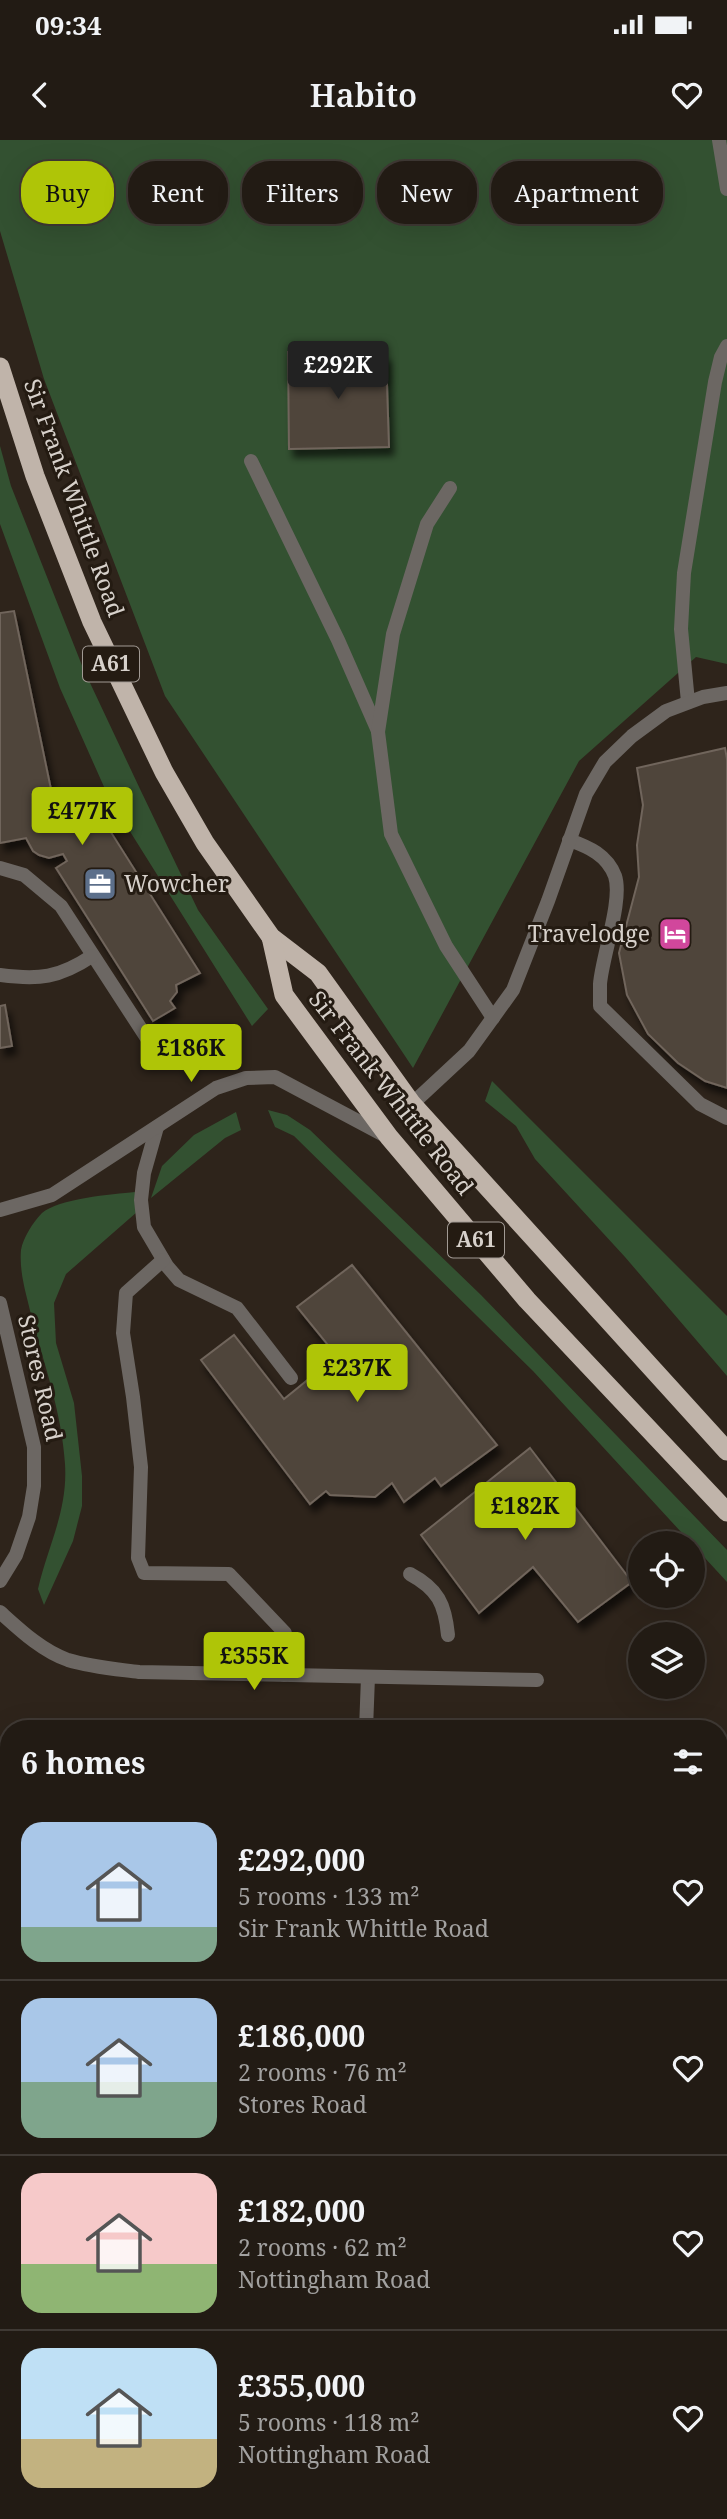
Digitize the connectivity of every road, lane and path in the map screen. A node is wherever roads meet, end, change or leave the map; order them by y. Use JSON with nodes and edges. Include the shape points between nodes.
{"nodes":[{"id":1,"x":719,"y":140,"type":"edge"},
{"id":2,"x":727,"y":189,"type":"edge"},
{"id":3,"x":727,"y":346,"type":"edge"},
{"id":4,"x":0,"y":367,"type":"edge"},
{"id":5,"x":251,"y":461,"type":"dead end"},
{"id":6,"x":450,"y":488,"type":"dead end"},
{"id":7,"x":727,"y":693,"type":"edge"},
{"id":8,"x":688,"y":702,"type":"junction"},
{"id":9,"x":378,"y":732,"type":"junction"},
{"id":10,"x":569,"y":840,"type":"junction"},
{"id":11,"x":0,"y":868,"type":"edge"},
{"id":12,"x":271,"y":937,"type":"junction"},
{"id":13,"x":92,"y":956,"type":"junction"},
{"id":14,"x":0,"y":975,"type":"edge"},
{"id":15,"x":493,"y":1018,"type":"junction"},
{"id":16,"x":152,"y":1046,"type":"dead end"},
{"id":17,"x":412,"y":1104,"type":"junction"},
{"id":18,"x":727,"y":1118,"type":"edge"},
{"id":19,"x":157,"y":1127,"type":"junction"},
{"id":20,"x":389,"y":1137,"type":"junction"},
{"id":21,"x":0,"y":1210,"type":"edge"},
{"id":22,"x":163,"y":1260,"type":"junction"},
{"id":23,"x":0,"y":1303,"type":"edge"},
{"id":24,"x":291,"y":1378,"type":"dead end"},
{"id":25,"x":727,"y":1451,"type":"edge"},
{"id":26,"x":727,"y":1512,"type":"edge"},
{"id":27,"x":410,"y":1574,"type":"dead end"},
{"id":28,"x":0,"y":1581,"type":"edge"},
{"id":29,"x":0,"y":1612,"type":"edge"},
{"id":30,"x":448,"y":1635,"type":"dead end"},
{"id":31,"x":284,"y":1675,"type":"junction"},
{"id":32,"x":368,"y":1678,"type":"junction"},
{"id":33,"x":537,"y":1681,"type":"dead end"},
{"id":34,"x":366,"y":1720,"type":"edge"}],
"edges":[{"from":1,"to":2,"type":"street"},
{"from":3,"to":8,"type":"street","via":[[715,382],[684,573],[681,629]]},
{"from":4,"to":12,"type":"highway","name":"Sir Frank Whittle Road","number":"A61","via":[[35,475],[127,698],[205,843]]},
{"from":5,"to":9,"type":"street"},
{"from":6,"to":9,"type":"street","via":[[427,524],[393,634]]},
{"from":7,"to":8,"type":"street"},
{"from":8,"to":10,"type":"street","via":[[649,723],[605,762],[586,793]]},
{"from":9,"to":15,"type":"street","via":[[391,834],[446,946]]},
{"from":10,"to":15,"type":"street","via":[[513,990]]},
{"from":10,"to":18,"type":"street","via":[[604,858],[615,877],[600,1006],[700,1104]]},
{"from":11,"to":13,"type":"street","via":[[24,875],[61,906]]},
{"from":12,"to":17,"type":"highway","name":"Sir Frank Whittle Road","number":"A61","via":[[318,973]]},
{"from":12,"to":20,"type":"highway","name":"Sir Frank Whittle Road","number":"A61","via":[[284,995]]},
{"from":13,"to":14,"type":"street","via":[[57,974],[31,979]]},
{"from":13,"to":16,"type":"street"},
{"from":15,"to":17,"type":"street","via":[[469,1051]]},
{"from":17,"to":25,"type":"highway","name":"Sir Frank Whittle Road","number":"A61"},
{"from":19,"to":20,"type":"street","via":[[216,1088],[246,1078],[275,1077]]},
{"from":19,"to":21,"type":"street","via":[[52,1195]]},
{"from":19,"to":22,"type":"street","via":[[144,1173],[141,1217]]},
{"from":20,"to":26,"type":"highway","name":"Sir Frank Whittle Road","number":"A61","via":[[527,1300]]},
{"from":22,"to":24,"type":"street","via":[[178,1280],[237,1308]]},
{"from":22,"to":31,"type":"street","via":[[126,1293],[123,1333],[141,1468],[138,1558],[144,1573],[229,1574],[285,1633]]},
{"from":23,"to":28,"type":"street","name":"Stores Road","via":[[34,1447],[29,1517],[16,1555]]},
{"from":27,"to":30,"type":"street","via":[[425,1582],[445,1609]]},
{"from":29,"to":31,"type":"street","via":[[28,1638],[66,1659],[96,1666],[139,1672]]},
{"from":31,"to":32,"type":"street"},
{"from":32,"to":33,"type":"street"},
{"from":32,"to":34,"type":"street"}]}
